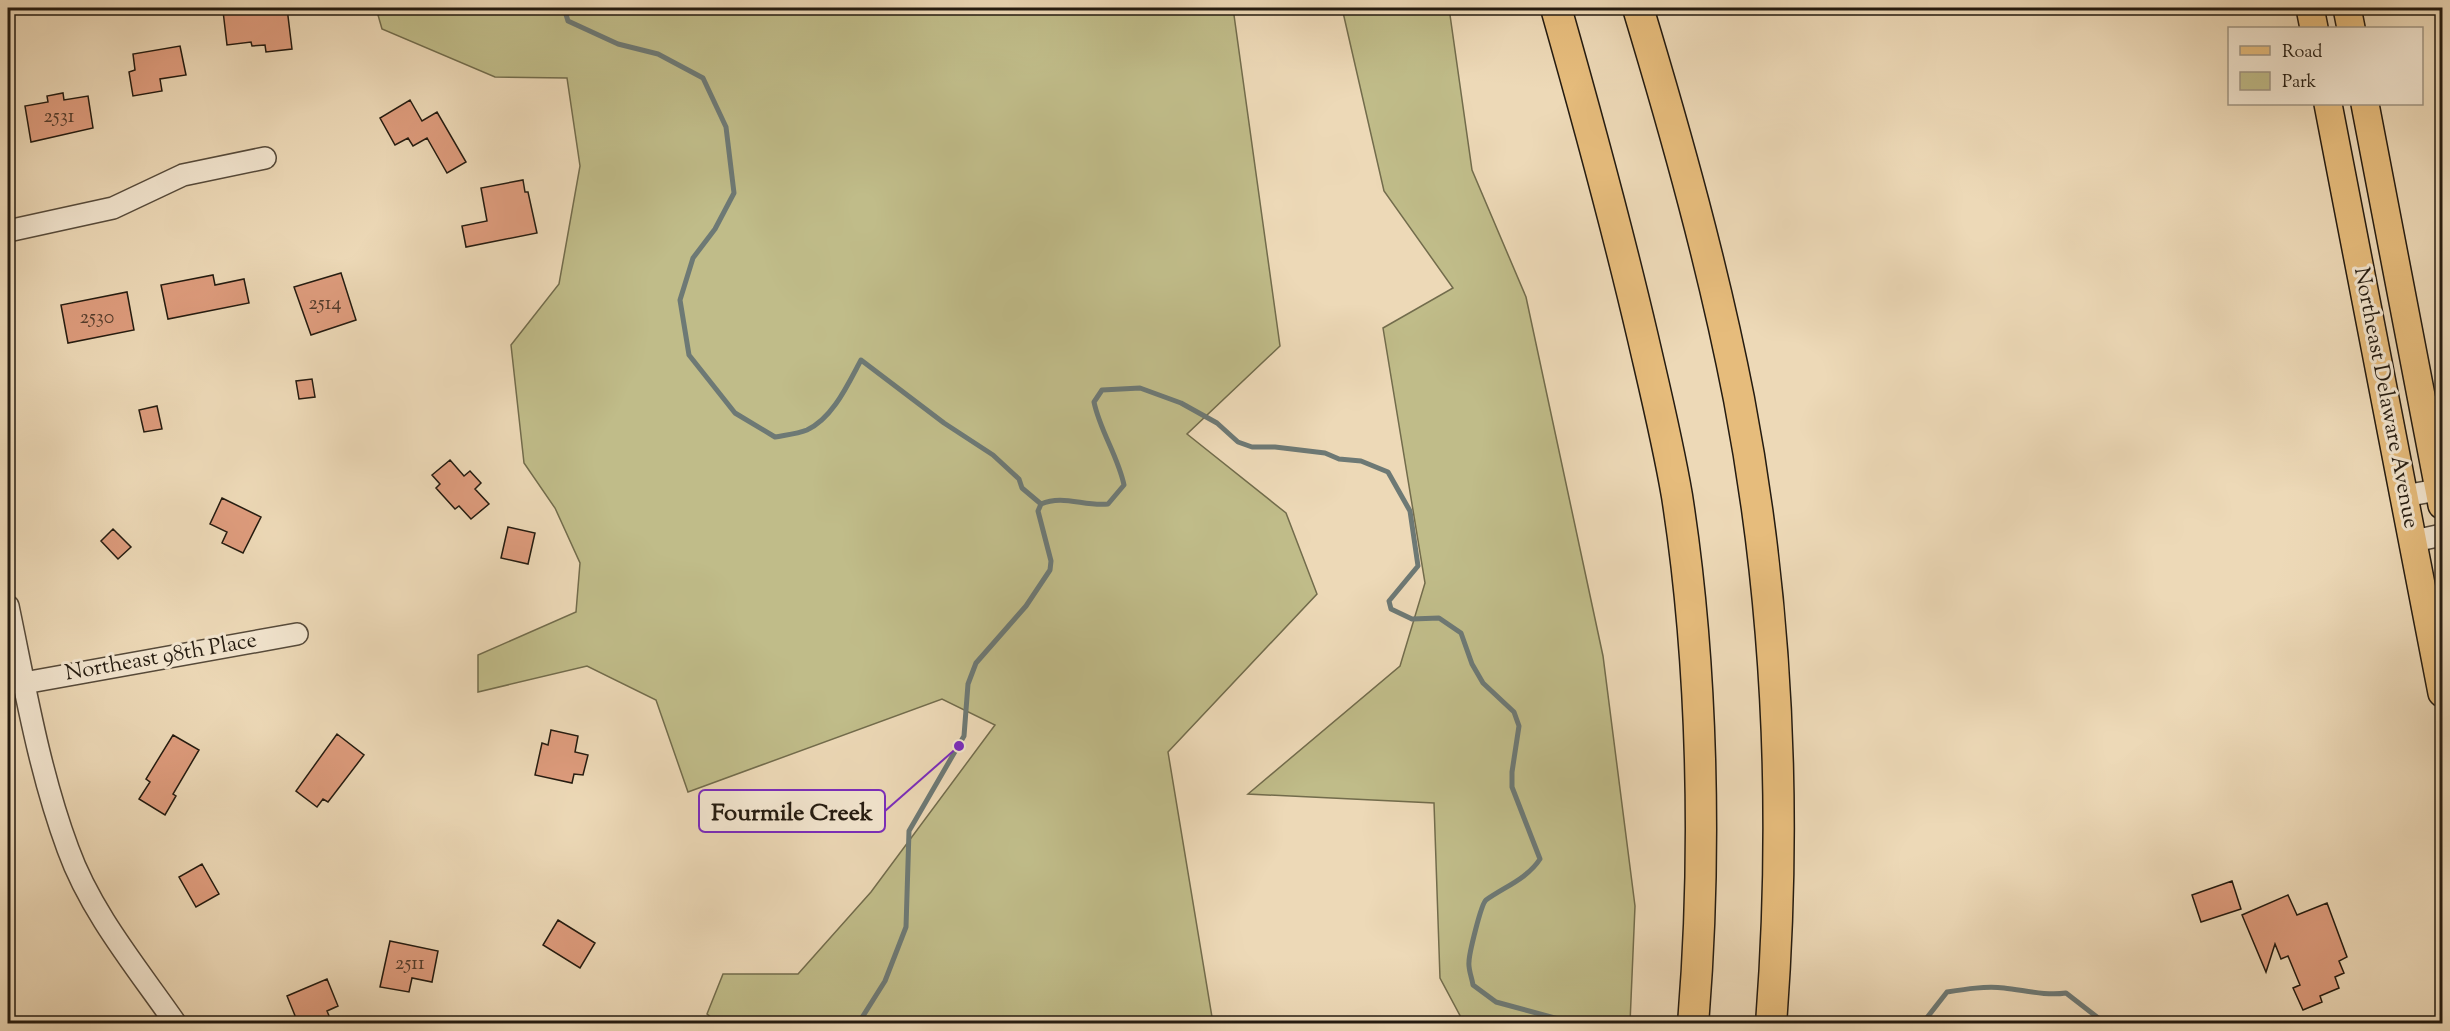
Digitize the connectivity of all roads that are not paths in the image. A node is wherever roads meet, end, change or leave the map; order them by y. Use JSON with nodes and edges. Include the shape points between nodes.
{"nodes":[{"id":1,"x":1556,"y":8,"type":"edge"},
{"id":2,"x":1638,"y":8,"type":"edge"},
{"id":3,"x":2310,"y":8,"type":"edge"},
{"id":4,"x":2347,"y":8,"type":"edge"},
{"id":5,"x":2314,"y":27,"type":"edge"},
{"id":6,"x":2351,"y":27,"type":"edge"},
{"id":7,"x":2328,"y":105,"type":"edge"},
{"id":8,"x":2365,"y":105,"type":"edge"},
{"id":9,"x":265,"y":158,"type":"dead end"},
{"id":10,"x":8,"y":231,"type":"edge"},
{"id":11,"x":2442,"y":495,"type":"edge"},
{"id":12,"x":2405,"y":496,"type":"junction"},
{"id":13,"x":2442,"y":535,"type":"edge"},
{"id":14,"x":2414,"y":541,"type":"junction"},
{"id":15,"x":8,"y":606,"type":"edge"},
{"id":16,"x":297,"y":634,"type":"dead end"},
{"id":17,"x":24,"y":683,"type":"junction"},
{"id":18,"x":2442,"y":693,"type":"edge"},
{"id":19,"x":176,"y":1023,"type":"edge"},
{"id":20,"x":1693,"y":1023,"type":"edge"},
{"id":21,"x":1771,"y":1023,"type":"edge"}],
"edges":[{"from":1,"to":20,"type":"highway","via":[[1626,265],[1677,496],[1698,732],[1700,862]]},
{"from":2,"to":21,"type":"highway","via":[[1707,255],[1739,400],[1759,533],[1778,760],[1778,914]]},
{"from":3,"to":5,"type":"main road"},
{"from":4,"to":6,"type":"main road"},
{"from":7,"to":12,"type":"main road","name":"Northeast Delaware Avenue"},
{"from":8,"to":11,"type":"main road","name":"Northeast Delaware Avenue"},
{"from":9,"to":10,"type":"street","via":[[183,175],[113,207]]},
{"from":11,"to":12,"type":"street"},
{"from":12,"to":14,"type":"main road","name":"Northeast Delaware Avenue"},
{"from":13,"to":14,"type":"street"},
{"from":14,"to":18,"type":"main road","name":"Northeast Delaware Avenue"},
{"from":15,"to":17,"type":"street"},
{"from":16,"to":17,"type":"street","name":"Northeast 98th Place"},
{"from":17,"to":19,"type":"street","via":[[68,851],[100,912]]}]}
